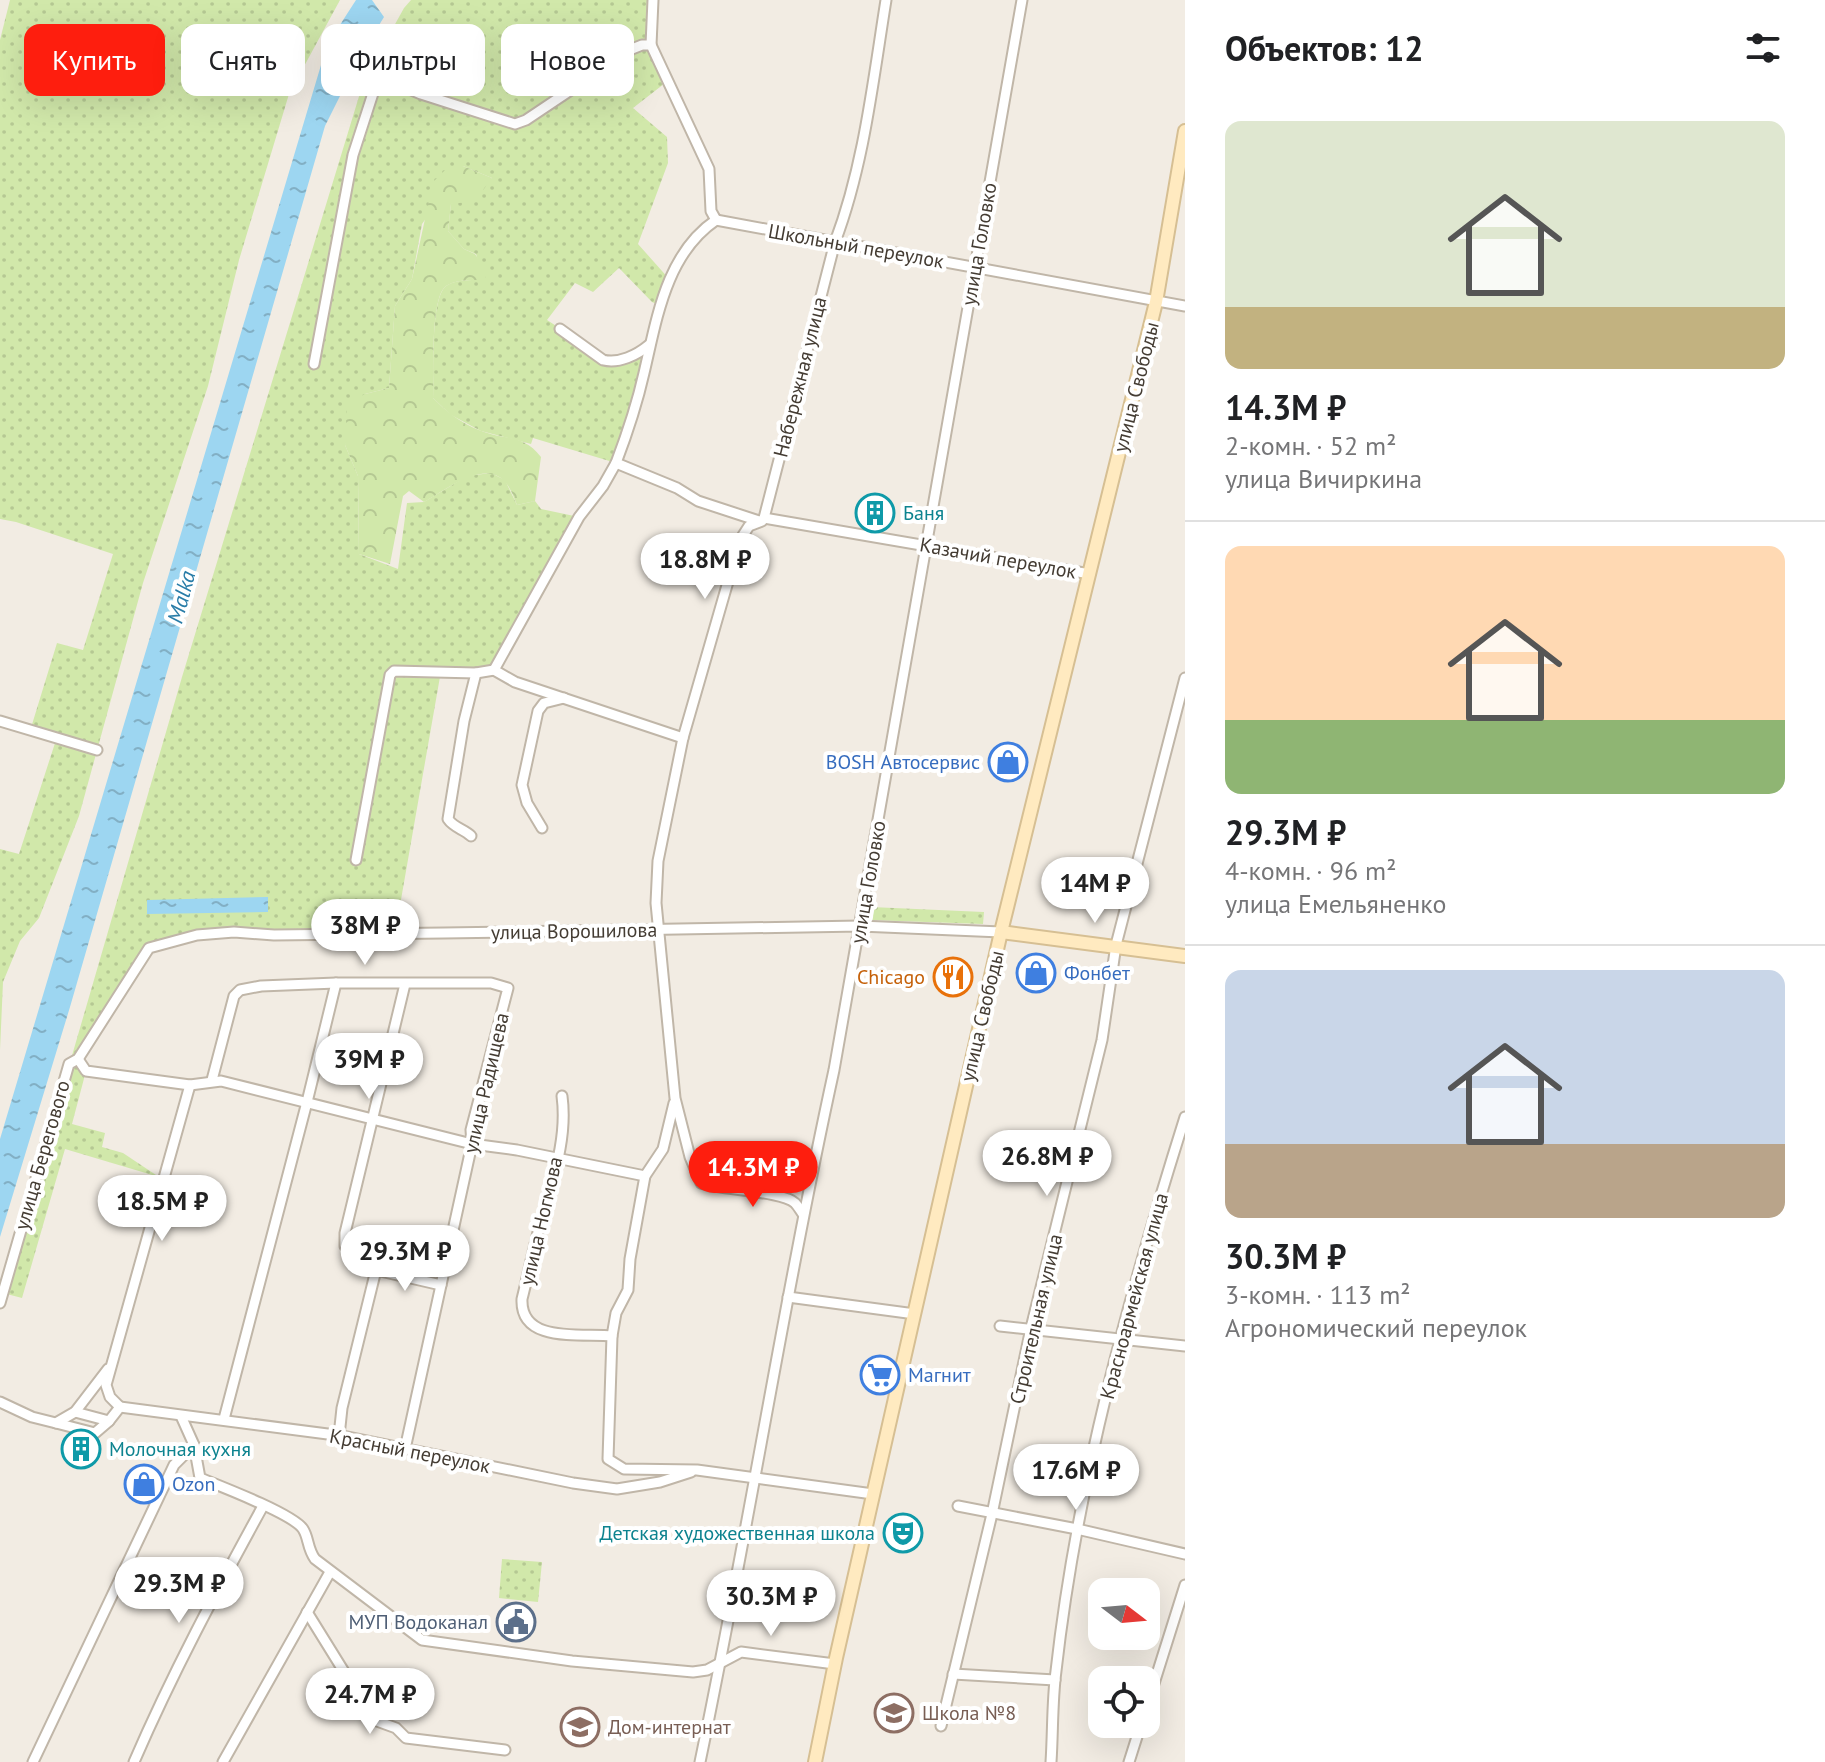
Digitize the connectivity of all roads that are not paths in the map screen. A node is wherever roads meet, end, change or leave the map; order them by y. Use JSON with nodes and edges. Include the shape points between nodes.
{"nodes":[{"id":1,"x":653,"y":0,"type":"edge"},
{"id":2,"x":886,"y":0,"type":"edge"},
{"id":3,"x":1022,"y":0,"type":"edge"},
{"id":4,"x":651,"y":45,"type":"junction"},
{"id":5,"x":372,"y":96,"type":"edge"},
{"id":6,"x":427,"y":96,"type":"edge"},
{"id":7,"x":1185,"y":131,"type":"edge"},
{"id":8,"x":716,"y":220,"type":"junction"},
{"id":9,"x":835,"y":242,"type":"junction"},
{"id":10,"x":975,"y":267,"type":"junction"},
{"id":11,"x":1156,"y":302,"type":"junction"},
{"id":12,"x":1185,"y":306,"type":"edge"},
{"id":13,"x":560,"y":329,"type":"dead end"},
{"id":14,"x":649,"y":345,"type":"junction"},
{"id":15,"x":314,"y":364,"type":"dead end"},
{"id":16,"x":616,"y":463,"type":"junction"},
{"id":17,"x":763,"y":520,"type":"junction"},
{"id":18,"x":928,"y":546,"type":"junction"},
{"id":19,"x":1090,"y":574,"type":"junction"},
{"id":20,"x":494,"y":670,"type":"junction"},
{"id":21,"x":476,"y":673,"type":"junction"},
{"id":22,"x":1185,"y":678,"type":"edge"},
{"id":23,"x":564,"y":698,"type":"junction"},
{"id":24,"x":0,"y":721,"type":"edge"},
{"id":25,"x":683,"y":738,"type":"junction"},
{"id":26,"x":97,"y":750,"type":"dead end"},
{"id":27,"x":542,"y":828,"type":"dead end"},
{"id":28,"x":471,"y":836,"type":"dead end"},
{"id":29,"x":356,"y":860,"type":"dead end"},
{"id":30,"x":860,"y":926,"type":"junction"},
{"id":31,"x":658,"y":929,"type":"junction"},
{"id":32,"x":1001,"y":932,"type":"junction"},
{"id":33,"x":1116,"y":945,"type":"junction"},
{"id":34,"x":149,"y":948,"type":"joint"},
{"id":35,"x":1185,"y":956,"type":"edge"},
{"id":36,"x":336,"y":983,"type":"junction"},
{"id":37,"x":405,"y":984,"type":"junction"},
{"id":38,"x":78,"y":1059,"type":"junction"},
{"id":39,"x":212,"y":1080,"type":"junction"},
{"id":40,"x":190,"y":1085,"type":"junction"},
{"id":41,"x":562,"y":1096,"type":"dead end"},
{"id":42,"x":675,"y":1098,"type":"junction"},
{"id":43,"x":307,"y":1102,"type":"junction"},
{"id":44,"x":1185,"y":1117,"type":"edge"},
{"id":45,"x":373,"y":1119,"type":"junction"},
{"id":46,"x":472,"y":1144,"type":"junction"},
{"id":47,"x":559,"y":1161,"type":"junction"},
{"id":48,"x":645,"y":1176,"type":"junction"},
{"id":49,"x":803,"y":1214,"type":"junction"},
{"id":50,"x":376,"y":1270,"type":"junction"},
{"id":51,"x":441,"y":1285,"type":"junction"},
{"id":52,"x":788,"y":1297,"type":"junction"},
{"id":53,"x":0,"y":1303,"type":"edge"},
{"id":54,"x":915,"y":1314,"type":"junction"},
{"id":55,"x":1000,"y":1326,"type":"dead end"},
{"id":56,"x":1031,"y":1328,"type":"junction"},
{"id":57,"x":612,"y":1336,"type":"junction"},
{"id":58,"x":1120,"y":1337,"type":"junction"},
{"id":59,"x":1185,"y":1346,"type":"edge"},
{"id":60,"x":112,"y":1365,"type":"junction"},
{"id":61,"x":0,"y":1402,"type":"edge"},
{"id":62,"x":120,"y":1407,"type":"junction"},
{"id":63,"x":75,"y":1412,"type":"junction"},
{"id":64,"x":181,"y":1416,"type":"junction"},
{"id":65,"x":224,"y":1419,"type":"junction"},
{"id":66,"x":109,"y":1421,"type":"junction"},
{"id":67,"x":56,"y":1423,"type":"junction"},
{"id":68,"x":339,"y":1436,"type":"junction"},
{"id":69,"x":194,"y":1445,"type":"junction"},
{"id":70,"x":405,"y":1449,"type":"junction"},
{"id":71,"x":608,"y":1459,"type":"joint"},
{"id":72,"x":697,"y":1470,"type":"junction"},
{"id":73,"x":754,"y":1477,"type":"junction"},
{"id":74,"x":873,"y":1494,"type":"junction"},
{"id":75,"x":263,"y":1506,"type":"junction"},
{"id":76,"x":958,"y":1506,"type":"dead end"},
{"id":77,"x":992,"y":1513,"type":"junction"},
{"id":78,"x":1077,"y":1529,"type":"junction"},
{"id":79,"x":1185,"y":1554,"type":"edge"},
{"id":80,"x":330,"y":1572,"type":"junction"},
{"id":81,"x":1185,"y":1585,"type":"edge"},
{"id":82,"x":307,"y":1612,"type":"junction"},
{"id":83,"x":720,"y":1664,"type":"junction"},
{"id":84,"x":835,"y":1664,"type":"junction"},
{"id":85,"x":1160,"y":1666,"type":"edge"},
{"id":86,"x":953,"y":1674,"type":"junction"},
{"id":87,"x":1055,"y":1680,"type":"junction"},
{"id":88,"x":941,"y":1726,"type":"dead end"},
{"id":89,"x":1137,"y":1738,"type":"edge"},
{"id":90,"x":505,"y":1750,"type":"dead end"},
{"id":91,"x":33,"y":1762,"type":"edge"},
{"id":92,"x":134,"y":1762,"type":"edge"},
{"id":93,"x":223,"y":1762,"type":"edge"},
{"id":94,"x":700,"y":1762,"type":"edge"},
{"id":95,"x":815,"y":1762,"type":"edge"},
{"id":96,"x":1051,"y":1762,"type":"edge"},
{"id":97,"x":1129,"y":1762,"type":"edge"}],
"edges":[{"from":1,"to":4,"type":"street"},
{"from":2,"to":9,"type":"street","name":"Набережная улица","via":[[870,103]]},
{"from":3,"to":10,"type":"street","name":"улица Головко"},
{"from":4,"to":6,"type":"street","via":[[632,49],[515,124]]},
{"from":4,"to":8,"type":"street","via":[[709,169]]},
{"from":5,"to":15,"type":"street","via":[[353,155]]},
{"from":7,"to":11,"type":"main road","name":"улица Свободы"},
{"from":8,"to":9,"type":"street","name":"Школьный переулок"},
{"from":8,"to":14,"type":"street","via":[[686,248],[659,305]]},
{"from":9,"to":10,"type":"street","name":"Школьный переулок"},
{"from":9,"to":17,"type":"street","name":"Набережная улица"},
{"from":10,"to":11,"type":"street","name":"Школьный переулок"},
{"from":10,"to":18,"type":"street","name":"улица Головко"},
{"from":11,"to":12,"type":"street","name":"Школьный переулок"},
{"from":11,"to":19,"type":"main road","name":"улица Свободы"},
{"from":13,"to":14,"type":"street","via":[[612,362]]},
{"from":14,"to":16,"type":"street"},
{"from":16,"to":17,"type":"street","name":"Казачий переулок","via":[[698,501]]},
{"from":16,"to":20,"type":"street","via":[[579,517]]},
{"from":17,"to":18,"type":"street","name":"Казачий переулок"},
{"from":17,"to":25,"type":"street","name":"Набережная улица","via":[[749,526],[740,540]]},
{"from":18,"to":19,"type":"street","name":"Казачий переулок"},
{"from":18,"to":30,"type":"street","name":"улица Головко"},
{"from":19,"to":32,"type":"main road","name":"улица Свободы"},
{"from":20,"to":21,"type":"street"},
{"from":20,"to":23,"type":"street"},
{"from":21,"to":28,"type":"street","via":[[448,819]]},
{"from":21,"to":29,"type":"street","via":[[390,675]]},
{"from":22,"to":33,"type":"street","name":"Строительная улица"},
{"from":23,"to":25,"type":"street"},
{"from":23,"to":27,"type":"street","via":[[544,703],[538,711],[522,785]]},
{"from":24,"to":26,"type":"street"},
{"from":25,"to":31,"type":"street","name":"Набережная улица","via":[[658,861]]},
{"from":30,"to":31,"type":"street","name":"улица Ворошилова"},
{"from":30,"to":32,"type":"street","name":"улица Ворошилова"},
{"from":30,"to":49,"type":"street","name":"улица Головко"},
{"from":31,"to":34,"type":"street","name":"улица Ворошилова","via":[[234,932]]},
{"from":31,"to":42,"type":"street","name":"Набережная улица"},
{"from":32,"to":33,"type":"main road"},
{"from":32,"to":54,"type":"main road","name":"улица Свободы"},
{"from":33,"to":35,"type":"main road"},
{"from":33,"to":56,"type":"street","name":"Строительная улица","via":[[1102,1040]]},
{"from":34,"to":38,"type":"street","name":"улица Берегового"},
{"from":36,"to":37,"type":"street","name":"улица Радищева"},
{"from":36,"to":39,"type":"street","name":"улица Радищева","via":[[240,990]]},
{"from":36,"to":43,"type":"street"},
{"from":37,"to":45,"type":"street"},
{"from":37,"to":46,"type":"street","name":"улица Радищева","via":[[491,983],[508,988],[471,1130]]},
{"from":38,"to":40,"type":"street","via":[[86,1071]]},
{"from":38,"to":53,"type":"street","name":"улица Берегового","via":[[69,1064]]},
{"from":39,"to":40,"type":"street"},
{"from":39,"to":43,"type":"street"},
{"from":40,"to":60,"type":"street"},
{"from":41,"to":47,"type":"street","name":"улица Ногмова"},
{"from":42,"to":48,"type":"street","name":"Набережная улица","via":[[663,1149]]},
{"from":42,"to":49,"type":"street","name":"Набережная улица","via":[[701,1183],[778,1196],[794,1202]]},
{"from":43,"to":45,"type":"street"},
{"from":43,"to":65,"type":"street"},
{"from":44,"to":58,"type":"street","name":"Красноармейская улица"},
{"from":45,"to":46,"type":"street"},
{"from":45,"to":50,"type":"street","via":[[344,1241]]},
{"from":46,"to":47,"type":"street"},
{"from":46,"to":51,"type":"street","name":"улица Радищева"},
{"from":47,"to":48,"type":"street"},
{"from":47,"to":57,"type":"street","name":"улица Ногмова","via":[[522,1299],[525,1317],[540,1330]]},
{"from":48,"to":57,"type":"street","name":"Набережная улица","via":[[628,1290]]},
{"from":49,"to":52,"type":"street","name":"улица Головко"},
{"from":50,"to":51,"type":"street"},
{"from":50,"to":68,"type":"street"},
{"from":51,"to":70,"type":"street","name":"улица Радищева"},
{"from":52,"to":54,"type":"street"},
{"from":52,"to":73,"type":"street","name":"улица Головко"},
{"from":54,"to":74,"type":"main road","name":"улица Свободы"},
{"from":55,"to":56,"type":"street"},
{"from":56,"to":58,"type":"street"},
{"from":56,"to":77,"type":"street","name":"Строительная улица"},
{"from":57,"to":71,"type":"street","name":"Набережная улица"},
{"from":58,"to":59,"type":"street"},
{"from":58,"to":78,"type":"street","name":"Красноармейская улица"},
{"from":60,"to":62,"type":"street","via":[[106,1385]]},
{"from":60,"to":63,"type":"street"},
{"from":61,"to":67,"type":"street"},
{"from":62,"to":64,"type":"street","name":"Красный переулок"},
{"from":62,"to":66,"type":"street"},
{"from":63,"to":66,"type":"street"},
{"from":63,"to":67,"type":"street"},
{"from":64,"to":65,"type":"street","name":"Красный переулок"},
{"from":64,"to":69,"type":"street"},
{"from":65,"to":68,"type":"street","name":"Красный переулок"},
{"from":66,"to":67,"type":"street","via":[[95,1433]]},
{"from":68,"to":70,"type":"street","name":"Красный переулок"},
{"from":69,"to":75,"type":"street","via":[[200,1478]]},
{"from":69,"to":91,"type":"street","via":[[174,1465]]},
{"from":70,"to":72,"type":"street","name":"Красный переулок","via":[[617,1489]]},
{"from":71,"to":72,"type":"street","name":"Красный переулок","via":[[624,1469]]},
{"from":72,"to":73,"type":"street","name":"Красный переулок"},
{"from":73,"to":74,"type":"street","name":"Красный переулок"},
{"from":73,"to":83,"type":"street","name":"улица Головко"},
{"from":74,"to":84,"type":"main road","name":"улица Свободы"},
{"from":75,"to":80,"type":"street","via":[[292,1518],[305,1531],[308,1549]]},
{"from":75,"to":92,"type":"street","via":[[196,1629]]},
{"from":76,"to":77,"type":"street"},
{"from":77,"to":78,"type":"street"},
{"from":77,"to":86,"type":"street","name":"Строительная улица"},
{"from":78,"to":79,"type":"street"},
{"from":78,"to":87,"type":"street","name":"Красноармейская улица"},
{"from":80,"to":82,"type":"street"},
{"from":80,"to":83,"type":"street","via":[[422,1640],[665,1670],[693,1672]]},
{"from":81,"to":85,"type":"street"},
{"from":82,"to":90,"type":"street","via":[[374,1720],[406,1738]]},
{"from":82,"to":93,"type":"street"},
{"from":83,"to":84,"type":"street","via":[[741,1652]]},
{"from":83,"to":94,"type":"street","name":"улица Головко"},
{"from":84,"to":95,"type":"main road","name":"улица Свободы"},
{"from":86,"to":87,"type":"street"},
{"from":86,"to":88,"type":"street","name":"Строительная улица"},
{"from":87,"to":96,"type":"street","name":"Красноармейская улица"},
{"from":89,"to":97,"type":"street"}]}
